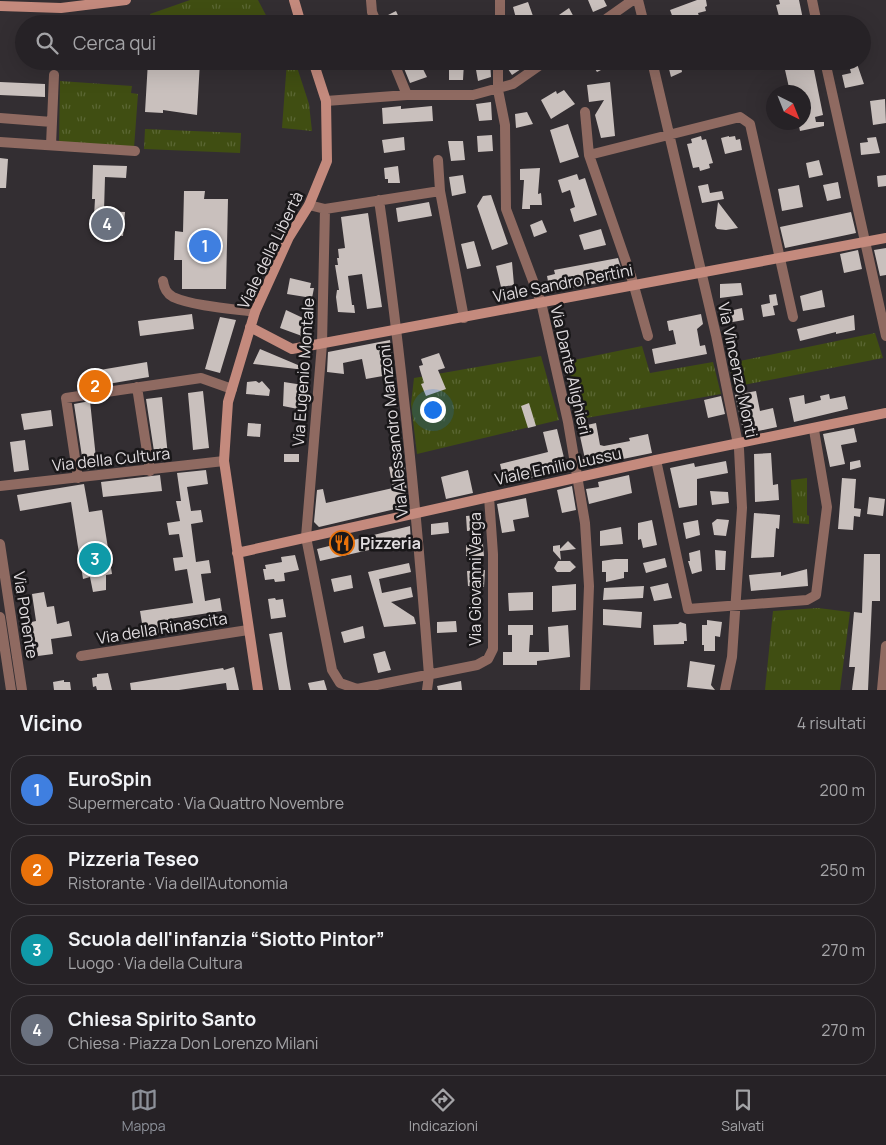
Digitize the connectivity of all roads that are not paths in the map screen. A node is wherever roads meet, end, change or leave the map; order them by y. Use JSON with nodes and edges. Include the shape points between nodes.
{"nodes":[{"id":1,"x":126,"y":0,"type":"edge"},
{"id":2,"x":294,"y":0,"type":"edge"},
{"id":3,"x":371,"y":0,"type":"edge"},
{"id":4,"x":500,"y":0,"type":"edge"},
{"id":5,"x":633,"y":0,"type":"edge"},
{"id":6,"x":638,"y":0,"type":"edge"},
{"id":7,"x":812,"y":0,"type":"edge"},
{"id":8,"x":0,"y":6,"type":"edge"},
{"id":9,"x":298,"y":15,"type":"edge"},
{"id":10,"x":373,"y":15,"type":"edge"},
{"id":11,"x":500,"y":15,"type":"edge"},
{"id":12,"x":612,"y":15,"type":"edge"},
{"id":13,"x":642,"y":15,"type":"edge"},
{"id":14,"x":815,"y":15,"type":"edge"},
{"id":15,"x":316,"y":70,"type":"edge"},
{"id":16,"x":397,"y":70,"type":"edge"},
{"id":17,"x":498,"y":70,"type":"edge"},
{"id":18,"x":533,"y":70,"type":"edge"},
{"id":19,"x":654,"y":70,"type":"edge"},
{"id":20,"x":827,"y":70,"type":"edge"},
{"id":21,"x":54,"y":75,"type":"dead end"},
{"id":22,"x":498,"y":90,"type":"junction"},
{"id":23,"x":407,"y":95,"type":"junction"},
{"id":24,"x":326,"y":101,"type":"junction"},
{"id":25,"x":585,"y":112,"type":"dead end"},
{"id":26,"x":0,"y":118,"type":"edge"},
{"id":27,"x":52,"y":122,"type":"junction"},
{"id":28,"x":670,"y":135,"type":"junction"},
{"id":29,"x":0,"y":142,"type":"edge"},
{"id":30,"x":51,"y":145,"type":"junction"},
{"id":31,"x":135,"y":151,"type":"dead end"},
{"id":32,"x":589,"y":155,"type":"junction"},
{"id":33,"x":438,"y":160,"type":"dead end"},
{"id":34,"x":440,"y":191,"type":"junction"},
{"id":35,"x":379,"y":200,"type":"junction"},
{"id":36,"x":309,"y":205,"type":"junction"},
{"id":37,"x":325,"y":209,"type":"junction"},
{"id":38,"x":886,"y":238,"type":"edge"},
{"id":39,"x":865,"y":242,"type":"junction"},
{"id":40,"x":780,"y":258,"type":"junction"},
{"id":41,"x":701,"y":271,"type":"junction"},
{"id":42,"x":163,"y":281,"type":"dead end"},
{"id":43,"x":635,"y":285,"type":"junction"},
{"id":44,"x":541,"y":302,"type":"junction"},
{"id":45,"x":255,"y":312,"type":"junction"},
{"id":46,"x":793,"y":317,"type":"dead end"},
{"id":47,"x":464,"y":318,"type":"junction"},
{"id":48,"x":250,"y":328,"type":"junction"},
{"id":49,"x":398,"y":330,"type":"junction"},
{"id":50,"x":648,"y":336,"type":"dead end"},
{"id":51,"x":886,"y":336,"type":"edge"},
{"id":52,"x":322,"y":344,"type":"junction"},
{"id":53,"x":136,"y":387,"type":"junction"},
{"id":54,"x":232,"y":389,"type":"junction"},
{"id":55,"x":886,"y":413,"type":"edge"},
{"id":56,"x":814,"y":430,"type":"junction"},
{"id":57,"x":738,"y":444,"type":"junction"},
{"id":58,"x":656,"y":460,"type":"junction"},
{"id":59,"x":224,"y":461,"type":"junction"},
{"id":60,"x":150,"y":470,"type":"junction"},
{"id":61,"x":578,"y":477,"type":"junction"},
{"id":62,"x":78,"y":478,"type":"junction"},
{"id":63,"x":0,"y":486,"type":"edge"},
{"id":64,"x":489,"y":497,"type":"junction"},
{"id":65,"x":417,"y":513,"type":"junction"},
{"id":66,"x":306,"y":537,"type":"junction"},
{"id":67,"x":0,"y":544,"type":"edge"},
{"id":68,"x":237,"y":552,"type":"junction"},
{"id":69,"x":2,"y":571,"type":"edge"},
{"id":70,"x":735,"y":605,"type":"junction"},
{"id":71,"x":11,"y":615,"type":"junction"},
{"id":72,"x":0,"y":617,"type":"edge"},
{"id":73,"x":248,"y":630,"type":"junction"},
{"id":74,"x":886,"y":646,"type":"edge"},
{"id":75,"x":81,"y":656,"type":"dead end"},
{"id":76,"x":18,"y":659,"type":"junction"},
{"id":77,"x":3,"y":663,"type":"edge"},
{"id":78,"x":20,"y":672,"type":"junction"},
{"id":79,"x":429,"y":675,"type":"junction"},
{"id":80,"x":4,"y":676,"type":"edge"},
{"id":81,"x":12,"y":690,"type":"edge"},
{"id":82,"x":22,"y":690,"type":"edge"},
{"id":83,"x":258,"y":690,"type":"edge"},
{"id":84,"x":427,"y":690,"type":"edge"},
{"id":85,"x":585,"y":690,"type":"edge"},
{"id":86,"x":725,"y":690,"type":"edge"},
{"id":87,"x":882,"y":690,"type":"edge"}],
"edges":[{"from":1,"to":8,"type":"street","via":[[61,8]]},
{"from":2,"to":9,"type":"street"},
{"from":3,"to":10,"type":"street"},
{"from":4,"to":11,"type":"street"},
{"from":5,"to":12,"type":"street"},
{"from":6,"to":13,"type":"street"},
{"from":7,"to":14,"type":"street"},
{"from":15,"to":24,"type":"street","name":"Viale della Libertà"},
{"from":16,"to":23,"type":"street"},
{"from":17,"to":22,"type":"street","name":"Via Dante Alighieri"},
{"from":18,"to":22,"type":"street"},
{"from":19,"to":28,"type":"street","name":"Via Vincenzo Monti"},
{"from":20,"to":39,"type":"street"},
{"from":21,"to":27,"type":"street"},
{"from":22,"to":23,"type":"street","via":[[473,94]]},
{"from":22,"to":44,"type":"street","name":"Via Dante Alighieri","via":[[505,125],[506,209]]},
{"from":23,"to":24,"type":"street"},
{"from":24,"to":36,"type":"street","name":"Viale della Libertà","via":[[327,161]]},
{"from":25,"to":32,"type":"street"},
{"from":26,"to":27,"type":"street"},
{"from":27,"to":30,"type":"street"},
{"from":28,"to":32,"type":"street"},
{"from":28,"to":40,"type":"street","via":[[740,117],[750,124]]},
{"from":28,"to":41,"type":"street","name":"Via Vincenzo Monti"},
{"from":29,"to":30,"type":"street"},
{"from":30,"to":31,"type":"street"},
{"from":32,"to":43,"type":"street"},
{"from":33,"to":34,"type":"street"},
{"from":34,"to":35,"type":"street"},
{"from":34,"to":47,"type":"street"},
{"from":35,"to":37,"type":"street"},
{"from":35,"to":49,"type":"street","name":"Via Alessandro Manzoni"},
{"from":36,"to":37,"type":"street"},
{"from":36,"to":45,"type":"street","name":"Viale della Libertà","via":[[289,237]]},
{"from":37,"to":52,"type":"street","name":"Via Eugenio Montale"},
{"from":38,"to":39,"type":"street","name":"Viale Sandro Pertini"},
{"from":39,"to":40,"type":"street","name":"Viale Sandro Pertini"},
{"from":39,"to":51,"type":"street"},
{"from":40,"to":41,"type":"street","name":"Viale Sandro Pertini"},
{"from":40,"to":46,"type":"street"},
{"from":41,"to":43,"type":"street","name":"Viale Sandro Pertini"},
{"from":41,"to":57,"type":"street","name":"Via Vincenzo Monti"},
{"from":42,"to":45,"type":"street","via":[[165,290],[173,296],[211,306]]},
{"from":43,"to":44,"type":"street","name":"Viale Sandro Pertini"},
{"from":43,"to":50,"type":"street"},
{"from":44,"to":47,"type":"street","name":"Viale Sandro Pertini"},
{"from":44,"to":61,"type":"street","name":"Via Dante Alighieri"},
{"from":45,"to":48,"type":"street","name":"Viale della Libertà"},
{"from":47,"to":49,"type":"street","name":"Viale Sandro Pertini"},
{"from":48,"to":52,"type":"street","name":"Viale Sandro Pertini","via":[[292,349]]},
{"from":48,"to":54,"type":"street","name":"Viale della Libertà"},
{"from":49,"to":52,"type":"street","name":"Viale Sandro Pertini"},
{"from":49,"to":65,"type":"street","name":"Via Alessandro Manzoni"},
{"from":52,"to":66,"type":"street","name":"Via Eugenio Montale"},
{"from":53,"to":54,"type":"street","via":[[201,378]]},
{"from":53,"to":60,"type":"street"},
{"from":53,"to":62,"type":"street","via":[[66,398]]},
{"from":54,"to":59,"type":"street","name":"Viale della Libertà","via":[[228,402]]},
{"from":55,"to":56,"type":"street","name":"Viale Emilio Lussu"},
{"from":56,"to":57,"type":"street","name":"Viale Emilio Lussu"},
{"from":56,"to":70,"type":"street","via":[[827,507],[816,595],[807,600]]},
{"from":57,"to":58,"type":"street","name":"Viale Emilio Lussu"},
{"from":57,"to":70,"type":"street","name":"Via Vincenzo Monti","via":[[742,508]]},
{"from":58,"to":61,"type":"street","name":"Viale Emilio Lussu"},
{"from":58,"to":70,"type":"street","via":[[688,610]]},
{"from":59,"to":60,"type":"street","name":"Via della Cultura"},
{"from":59,"to":68,"type":"street","name":"Viale della Libertà"},
{"from":60,"to":62,"type":"street","name":"Via della Cultura"},
{"from":61,"to":64,"type":"street","name":"Viale Emilio Lussu"},
{"from":61,"to":85,"type":"street","name":"Via Dante Alighieri","via":[[589,586]]},
{"from":62,"to":63,"type":"street","name":"Via della Cultura"},
{"from":64,"to":65,"type":"street","name":"Viale Emilio Lussu"},
{"from":64,"to":79,"type":"street","name":"Via Giovanni Verga","via":[[493,554],[492,649],[488,659],[477,665]]},
{"from":65,"to":66,"type":"street","name":"Viale Emilio Lussu"},
{"from":65,"to":79,"type":"street","name":"Via Alessandro Manzoni"},
{"from":66,"to":68,"type":"street","name":"Viale Emilio Lussu"},
{"from":66,"to":79,"type":"street","name":"Via Eugenio Montale","via":[[332,670],[340,683],[357,689]]},
{"from":67,"to":69,"type":"street","name":"Via Ponente"},
{"from":68,"to":73,"type":"street","name":"Viale della Libertà"},
{"from":69,"to":71,"type":"street","name":"Via Ponente"},
{"from":70,"to":86,"type":"street","name":"Via Vincenzo Monti","via":[[732,657]]},
{"from":71,"to":72,"type":"street"},
{"from":71,"to":76,"type":"street","name":"Via Ponente"},
{"from":72,"to":77,"type":"street","name":"Via Ponente"},
{"from":73,"to":75,"type":"street","name":"Via della Rinascita"},
{"from":73,"to":83,"type":"street","name":"Viale della Libertà"},
{"from":74,"to":87,"type":"street"},
{"from":76,"to":77,"type":"street"},
{"from":76,"to":78,"type":"street","name":"Via Ponente"},
{"from":77,"to":80,"type":"street","name":"Via Ponente"},
{"from":78,"to":80,"type":"street"},
{"from":78,"to":82,"type":"street","name":"Via Ponente"},
{"from":79,"to":84,"type":"street","name":"Via Alessandro Manzoni"},
{"from":80,"to":81,"type":"street","name":"Via Ponente"}]}
